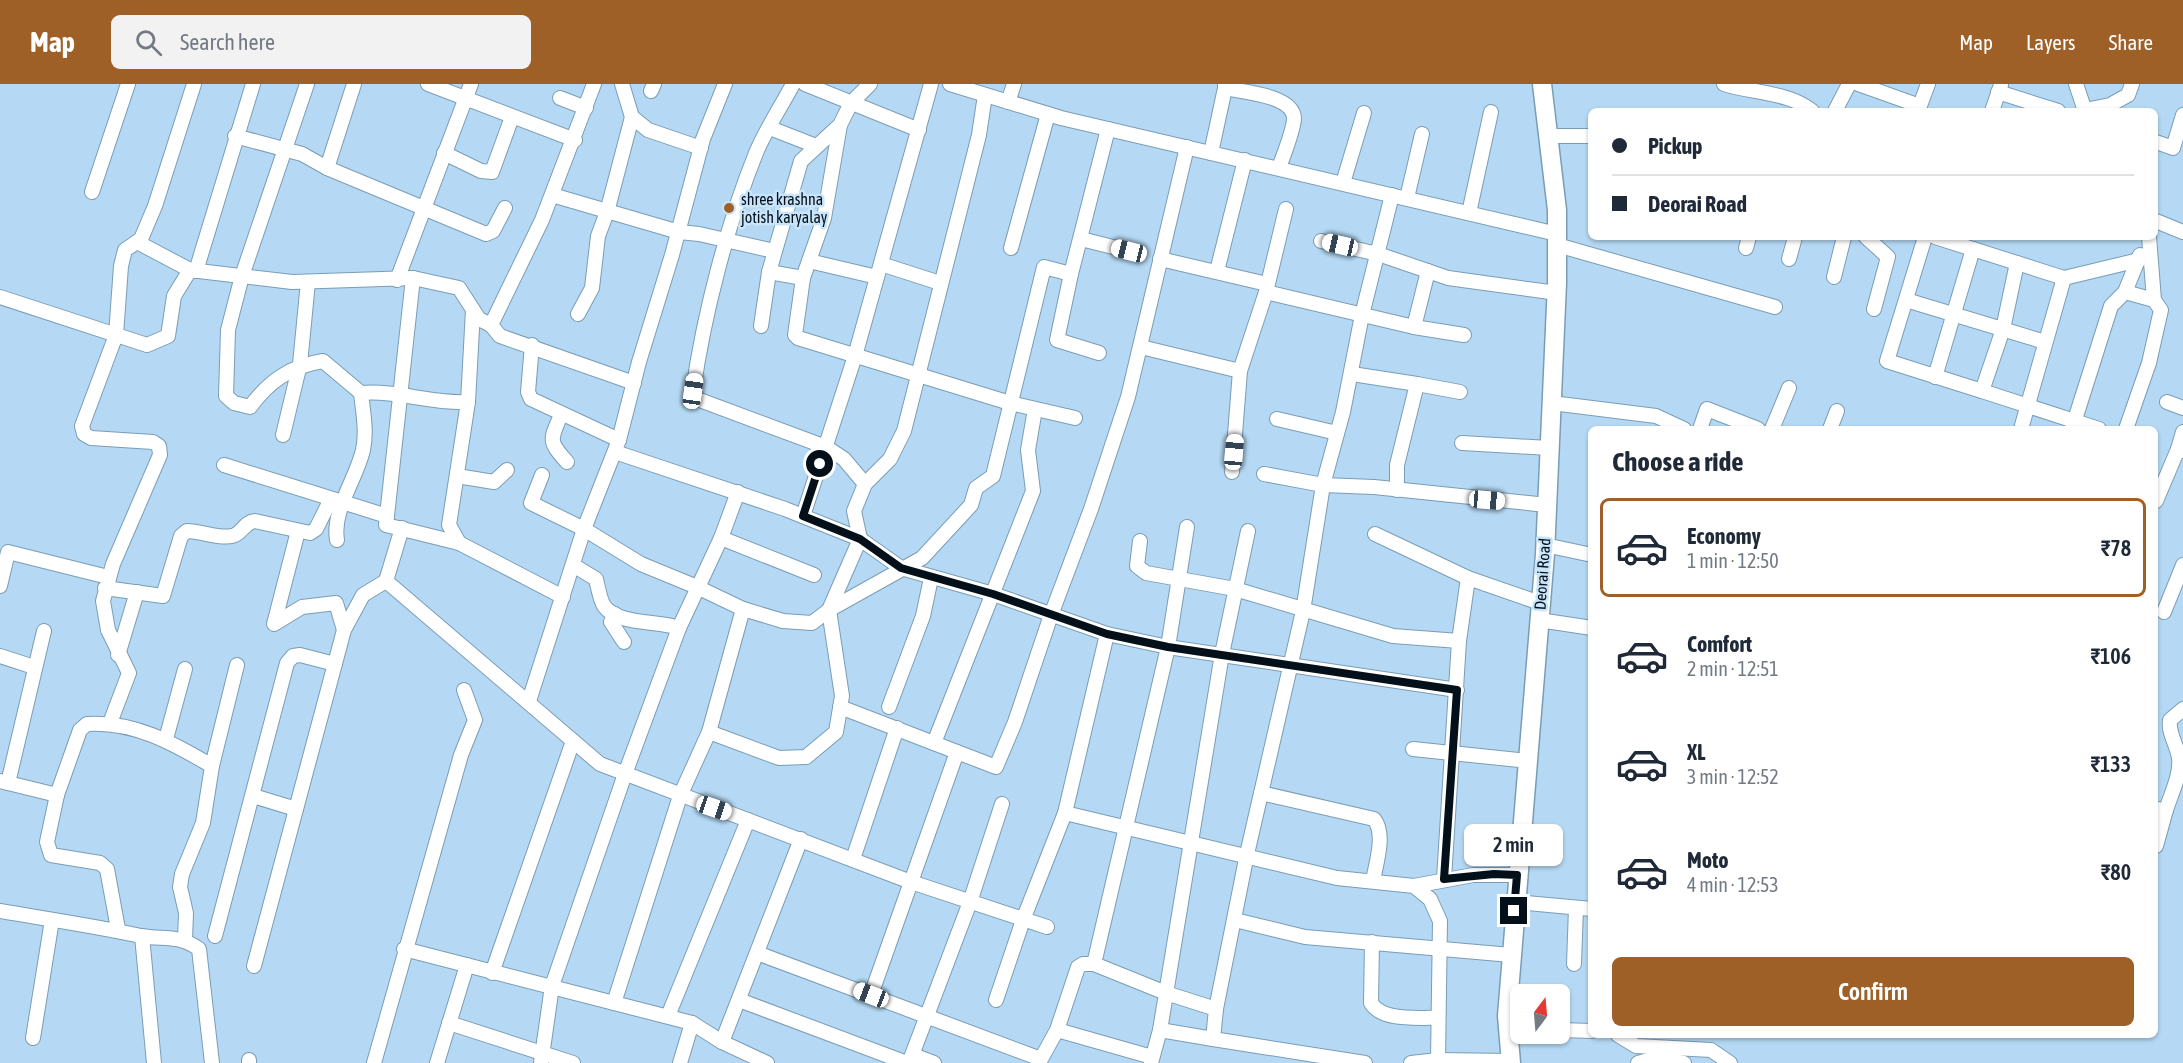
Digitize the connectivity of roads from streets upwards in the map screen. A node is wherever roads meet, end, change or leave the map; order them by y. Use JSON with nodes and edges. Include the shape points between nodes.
{"nodes":[{"id":1,"x":128,"y":84,"type":"edge"},
{"id":2,"x":194,"y":84,"type":"edge"},
{"id":3,"x":253,"y":84,"type":"edge"},
{"id":4,"x":307,"y":84,"type":"edge"},
{"id":5,"x":354,"y":84,"type":"edge"},
{"id":6,"x":428,"y":84,"type":"edge"},
{"id":7,"x":471,"y":84,"type":"edge"},
{"id":8,"x":594,"y":84,"type":"edge"},
{"id":9,"x":622,"y":84,"type":"edge"},
{"id":10,"x":725,"y":84,"type":"edge"},
{"id":11,"x":793,"y":84,"type":"edge"},
{"id":12,"x":805,"y":84,"type":"edge"},
{"id":13,"x":870,"y":84,"type":"edge"},
{"id":14,"x":931,"y":84,"type":"edge"},
{"id":15,"x":1014,"y":84,"type":"edge"},
{"id":16,"x":1542,"y":84,"type":"edge"},
{"id":17,"x":1724,"y":84,"type":"edge"},
{"id":18,"x":1790,"y":84,"type":"edge"},
{"id":19,"x":1849,"y":84,"type":"edge"},
{"id":20,"x":1858,"y":84,"type":"edge"},
{"id":21,"x":1928,"y":84,"type":"edge"},
{"id":22,"x":2076,"y":84,"type":"edge"},
{"id":23,"x":2132,"y":84,"type":"edge"},
{"id":24,"x":954,"y":85,"type":"edge"},
{"id":25,"x":1225,"y":86,"type":"edge"},
{"id":26,"x":1749,"y":88,"type":"edge"},
{"id":27,"x":2000,"y":88,"type":"edge"},
{"id":28,"x":985,"y":95,"type":"junction"},
{"id":29,"x":560,"y":98,"type":"dead end"},
{"id":30,"x":1785,"y":98,"type":"junction"},
{"id":31,"x":465,"y":99,"type":"junction"},
{"id":32,"x":1008,"y":102,"type":"junction"},
{"id":33,"x":851,"y":103,"type":"junction"},
{"id":34,"x":586,"y":108,"type":"junction"},
{"id":35,"x":1808,"y":108,"type":"edge"},
{"id":36,"x":1837,"y":108,"type":"edge"},
{"id":37,"x":1917,"y":108,"type":"edge"},
{"id":38,"x":1919,"y":108,"type":"edge"},
{"id":39,"x":1993,"y":108,"type":"edge"},
{"id":40,"x":2050,"y":108,"type":"edge"},
{"id":41,"x":2084,"y":108,"type":"edge"},
{"id":42,"x":2095,"y":108,"type":"edge"},
{"id":43,"x":1491,"y":112,"type":"dead end"},
{"id":44,"x":1364,"y":113,"type":"dead end"},
{"id":45,"x":1048,"y":114,"type":"junction"},
{"id":46,"x":2183,"y":115,"type":"edge"},
{"id":47,"x":512,"y":117,"type":"junction"},
{"id":48,"x":632,"y":117,"type":"junction"},
{"id":49,"x":840,"y":125,"type":"junction"},
{"id":50,"x":770,"y":128,"type":"junction"},
{"id":51,"x":1108,"y":129,"type":"junction"},
{"id":52,"x":919,"y":130,"type":"junction"},
{"id":53,"x":1422,"y":134,"type":"dead end"},
{"id":54,"x":235,"y":136,"type":"junction"},
{"id":55,"x":1548,"y":136,"type":"junction"},
{"id":56,"x":1588,"y":136,"type":"edge"},
{"id":57,"x":575,"y":140,"type":"junction"},
{"id":58,"x":2158,"y":143,"type":"edge"},
{"id":59,"x":816,"y":146,"type":"junction"},
{"id":60,"x":1187,"y":147,"type":"junction"},
{"id":61,"x":701,"y":148,"type":"junction"},
{"id":62,"x":284,"y":150,"type":"junction"},
{"id":63,"x":444,"y":153,"type":"junction"},
{"id":64,"x":1211,"y":153,"type":"junction"},
{"id":65,"x":1245,"y":160,"type":"junction"},
{"id":66,"x":327,"y":168,"type":"junction"},
{"id":67,"x":1279,"y":168,"type":"junction"},
{"id":68,"x":1344,"y":183,"type":"junction"},
{"id":69,"x":92,"y":192,"type":"dead end"},
{"id":70,"x":552,"y":195,"type":"junction"},
{"id":71,"x":1392,"y":195,"type":"junction"},
{"id":72,"x":1407,"y":198,"type":"junction"},
{"id":73,"x":505,"y":208,"type":"dead end"},
{"id":74,"x":423,"y":209,"type":"junction"},
{"id":75,"x":1286,"y":209,"type":"dead end"},
{"id":76,"x":607,"y":212,"type":"junction"},
{"id":77,"x":1469,"y":213,"type":"junction"},
{"id":78,"x":2158,"y":222,"type":"edge"},
{"id":79,"x":679,"y":232,"type":"junction"},
{"id":80,"x":2183,"y":232,"type":"edge"},
{"id":81,"x":1081,"y":239,"type":"junction"},
{"id":82,"x":1557,"y":239,"type":"junction"},
{"id":83,"x":728,"y":240,"type":"junction"},
{"id":84,"x":1794,"y":240,"type":"edge"},
{"id":85,"x":1843,"y":240,"type":"edge"},
{"id":86,"x":1869,"y":240,"type":"edge"},
{"id":87,"x":1924,"y":240,"type":"edge"},
{"id":88,"x":1944,"y":240,"type":"edge"},
{"id":89,"x":2146,"y":240,"type":"edge"},
{"id":90,"x":2147,"y":240,"type":"edge"},
{"id":91,"x":1322,"y":241,"type":"dead end"},
{"id":92,"x":137,"y":242,"type":"junction"},
{"id":93,"x":1011,"y":248,"type":"dead end"},
{"id":94,"x":1973,"y":249,"type":"junction"},
{"id":95,"x":774,"y":251,"type":"junction"},
{"id":96,"x":1129,"y":251,"type":"dead end"},
{"id":97,"x":1378,"y":254,"type":"junction"},
{"id":98,"x":1160,"y":259,"type":"junction"},
{"id":99,"x":1788,"y":259,"type":"dead end"},
{"id":100,"x":2139,"y":260,"type":"junction"},
{"id":101,"x":809,"y":261,"type":"junction"},
{"id":102,"x":2017,"y":263,"type":"junction"},
{"id":103,"x":193,"y":270,"type":"junction"},
{"id":104,"x":879,"y":271,"type":"junction"},
{"id":105,"x":1217,"y":271,"type":"junction"},
{"id":106,"x":1428,"y":271,"type":"junction"},
{"id":107,"x":769,"y":272,"type":"junction"},
{"id":108,"x":1071,"y":273,"type":"junction"},
{"id":109,"x":242,"y":276,"type":"junction"},
{"id":110,"x":1834,"y":276,"type":"dead end"},
{"id":111,"x":412,"y":278,"type":"junction"},
{"id":112,"x":803,"y":278,"type":"junction"},
{"id":113,"x":2064,"y":278,"type":"junction"},
{"id":114,"x":397,"y":280,"type":"junction"},
{"id":115,"x":308,"y":282,"type":"junction"},
{"id":116,"x":940,"y":283,"type":"junction"},
{"id":117,"x":1267,"y":288,"type":"junction"},
{"id":118,"x":2125,"y":292,"type":"junction"},
{"id":119,"x":1557,"y":293,"type":"junction"},
{"id":120,"x":0,"y":297,"type":"edge"},
{"id":121,"x":1906,"y":300,"type":"junction"},
{"id":122,"x":2154,"y":300,"type":"junction"},
{"id":123,"x":1775,"y":307,"type":"dead end"},
{"id":124,"x":1874,"y":309,"type":"dead end"},
{"id":125,"x":473,"y":310,"type":"junction"},
{"id":126,"x":578,"y":314,"type":"dead end"},
{"id":127,"x":1954,"y":314,"type":"junction"},
{"id":128,"x":1362,"y":315,"type":"junction"},
{"id":129,"x":491,"y":325,"type":"junction"},
{"id":130,"x":761,"y":326,"type":"dead end"},
{"id":131,"x":1414,"y":327,"type":"junction"},
{"id":132,"x":2003,"y":329,"type":"junction"},
{"id":133,"x":116,"y":335,"type":"junction"},
{"id":134,"x":1464,"y":335,"type":"dead end"},
{"id":135,"x":2045,"y":342,"type":"junction"},
{"id":136,"x":532,"y":345,"type":"junction"},
{"id":137,"x":1141,"y":347,"type":"junction"},
{"id":138,"x":1099,"y":353,"type":"dead end"},
{"id":139,"x":855,"y":356,"type":"junction"},
{"id":140,"x":300,"y":364,"type":"junction"},
{"id":141,"x":1240,"y":371,"type":"junction"},
{"id":142,"x":917,"y":373,"type":"junction"},
{"id":143,"x":1352,"y":374,"type":"junction"},
{"id":144,"x":1935,"y":377,"type":"junction"},
{"id":145,"x":634,"y":383,"type":"junction"},
{"id":146,"x":1417,"y":384,"type":"junction"},
{"id":147,"x":1789,"y":388,"type":"dead end"},
{"id":148,"x":1982,"y":391,"type":"junction"},
{"id":149,"x":1460,"y":392,"type":"dead end"},
{"id":150,"x":361,"y":393,"type":"junction"},
{"id":151,"x":400,"y":394,"type":"junction"},
{"id":152,"x":468,"y":402,"type":"junction"},
{"id":153,"x":2167,"y":402,"type":"dead end"},
{"id":154,"x":1010,"y":403,"type":"junction"},
{"id":155,"x":1552,"y":403,"type":"junction"},
{"id":156,"x":2028,"y":406,"type":"junction"},
{"id":157,"x":2183,"y":408,"type":"edge"},
{"id":158,"x":1035,"y":409,"type":"junction"},
{"id":159,"x":1837,"y":411,"type":"dead end"},
{"id":160,"x":561,"y":415,"type":"junction"},
{"id":161,"x":1075,"y":418,"type":"dead end"},
{"id":162,"x":1276,"y":419,"type":"dead end"},
{"id":163,"x":2074,"y":425,"type":"edge"},
{"id":164,"x":1678,"y":426,"type":"edge"},
{"id":165,"x":1701,"y":426,"type":"edge"},
{"id":166,"x":1750,"y":426,"type":"edge"},
{"id":167,"x":1773,"y":426,"type":"edge"},
{"id":168,"x":1831,"y":426,"type":"edge"},
{"id":169,"x":2022,"y":426,"type":"edge"},
{"id":170,"x":2127,"y":426,"type":"edge"},
{"id":171,"x":2183,"y":432,"type":"edge"},
{"id":172,"x":1337,"y":433,"type":"junction"},
{"id":173,"x":283,"y":435,"type":"dead end"},
{"id":174,"x":1462,"y":443,"type":"dead end"},
{"id":175,"x":617,"y":446,"type":"junction"},
{"id":176,"x":826,"y":447,"type":"junction"},
{"id":177,"x":1550,"y":448,"type":"junction"},
{"id":178,"x":2180,"y":450,"type":"edge"},
{"id":179,"x":567,"y":462,"type":"dead end"},
{"id":180,"x":224,"y":465,"type":"dead end"},
{"id":181,"x":507,"y":470,"type":"dead end"},
{"id":182,"x":1232,"y":472,"type":"dead end"},
{"id":183,"x":1263,"y":474,"type":"dead end"},
{"id":184,"x":542,"y":475,"type":"dead end"},
{"id":185,"x":457,"y":476,"type":"junction"},
{"id":186,"x":865,"y":484,"type":"junction"},
{"id":187,"x":1323,"y":485,"type":"junction"},
{"id":188,"x":1397,"y":490,"type":"junction"},
{"id":189,"x":738,"y":492,"type":"junction"},
{"id":190,"x":2158,"y":497,"type":"edge"},
{"id":191,"x":331,"y":499,"type":"junction"},
{"id":192,"x":345,"y":503,"type":"junction"},
{"id":193,"x":1547,"y":505,"type":"junction"},
{"id":194,"x":387,"y":516,"type":"junction"},
{"id":195,"x":803,"y":516,"type":"junction"},
{"id":196,"x":1187,"y":527,"type":"dead end"},
{"id":197,"x":402,"y":528,"type":"junction"},
{"id":198,"x":584,"y":530,"type":"junction"},
{"id":199,"x":298,"y":531,"type":"junction"},
{"id":200,"x":1248,"y":531,"type":"dead end"},
{"id":201,"x":1375,"y":534,"type":"dead end"},
{"id":202,"x":722,"y":538,"type":"junction"},
{"id":203,"x":860,"y":539,"type":"junction"},
{"id":204,"x":337,"y":540,"type":"dead end"},
{"id":205,"x":1140,"y":540,"type":"dead end"},
{"id":206,"x":459,"y":543,"type":"junction"},
{"id":207,"x":1545,"y":545,"type":"junction"},
{"id":208,"x":4,"y":551,"type":"edge"},
{"id":209,"x":1588,"y":554,"type":"edge"},
{"id":210,"x":573,"y":565,"type":"junction"},
{"id":211,"x":2183,"y":566,"type":"edge"},
{"id":212,"x":901,"y":568,"type":"junction"},
{"id":213,"x":814,"y":575,"type":"dead end"},
{"id":214,"x":931,"y":578,"type":"junction"},
{"id":215,"x":1178,"y":578,"type":"junction"},
{"id":216,"x":1468,"y":578,"type":"junction"},
{"id":217,"x":386,"y":581,"type":"junction"},
{"id":218,"x":106,"y":582,"type":"junction"},
{"id":219,"x":0,"y":586,"type":"edge"},
{"id":220,"x":698,"y":587,"type":"junction"},
{"id":221,"x":1235,"y":589,"type":"junction"},
{"id":222,"x":137,"y":592,"type":"junction"},
{"id":223,"x":993,"y":594,"type":"junction"},
{"id":224,"x":563,"y":597,"type":"junction"},
{"id":225,"x":743,"y":609,"type":"junction"},
{"id":226,"x":829,"y":610,"type":"junction"},
{"id":227,"x":1303,"y":611,"type":"junction"},
{"id":228,"x":1540,"y":611,"type":"junction"},
{"id":229,"x":2164,"y":612,"type":"dead end"},
{"id":230,"x":615,"y":614,"type":"junction"},
{"id":231,"x":1051,"y":615,"type":"junction"},
{"id":232,"x":1588,"y":627,"type":"edge"},
{"id":233,"x":679,"y":628,"type":"junction"},
{"id":234,"x":344,"y":630,"type":"junction"},
{"id":235,"x":44,"y":631,"type":"dead end"},
{"id":236,"x":1107,"y":634,"type":"junction"},
{"id":237,"x":1459,"y":641,"type":"junction"},
{"id":238,"x":624,"y":642,"type":"dead end"},
{"id":239,"x":1168,"y":647,"type":"junction"},
{"id":240,"x":1222,"y":654,"type":"junction"},
{"id":241,"x":118,"y":655,"type":"junction"},
{"id":242,"x":0,"y":656,"type":"edge"},
{"id":243,"x":335,"y":664,"type":"junction"},
{"id":244,"x":237,"y":665,"type":"dead end"},
{"id":245,"x":34,"y":666,"type":"junction"},
{"id":246,"x":1290,"y":666,"type":"junction"},
{"id":247,"x":186,"y":669,"type":"dead end"},
{"id":248,"x":464,"y":690,"type":"dead end"},
{"id":249,"x":1457,"y":690,"type":"junction"},
{"id":250,"x":529,"y":701,"type":"junction"},
{"id":251,"x":840,"y":707,"type":"junction"},
{"id":252,"x":889,"y":707,"type":"dead end"},
{"id":253,"x":2183,"y":709,"type":"edge"},
{"id":254,"x":110,"y":723,"type":"junction"},
{"id":255,"x":897,"y":728,"type":"junction"},
{"id":256,"x":709,"y":732,"type":"junction"},
{"id":257,"x":166,"y":739,"type":"junction"},
{"id":258,"x":573,"y":741,"type":"junction"},
{"id":259,"x":934,"y":743,"type":"junction"},
{"id":260,"x":1413,"y":749,"type":"dead end"},
{"id":261,"x":957,"y":752,"type":"junction"},
{"id":262,"x":1453,"y":753,"type":"junction"},
{"id":263,"x":1528,"y":761,"type":"junction"},
{"id":264,"x":213,"y":766,"type":"junction"},
{"id":265,"x":625,"y":774,"type":"junction"},
{"id":266,"x":4,"y":782,"type":"edge"},
{"id":267,"x":1261,"y":794,"type":"junction"},
{"id":268,"x":57,"y":795,"type":"junction"},
{"id":269,"x":253,"y":796,"type":"junction"},
{"id":270,"x":680,"y":796,"type":"junction"},
{"id":271,"x":1002,"y":804,"type":"dead end"},
{"id":272,"x":296,"y":809,"type":"junction"},
{"id":273,"x":2161,"y":810,"type":"edge"},
{"id":274,"x":1065,"y":813,"type":"junction"},
{"id":275,"x":748,"y":820,"type":"junction"},
{"id":276,"x":1127,"y":827,"type":"junction"},
{"id":277,"x":2158,"y":832,"type":"edge"},
{"id":278,"x":801,"y":839,"type":"junction"},
{"id":279,"x":1190,"y":841,"type":"junction"},
{"id":280,"x":1247,"y":854,"type":"junction"},
{"id":281,"x":853,"y":859,"type":"junction"},
{"id":282,"x":1517,"y":875,"type":"junction"},
{"id":283,"x":1444,"y":879,"type":"junction"},
{"id":284,"x":1373,"y":881,"type":"junction"},
{"id":285,"x":911,"y":882,"type":"junction"},
{"id":286,"x":1414,"y":885,"type":"junction"},
{"id":287,"x":970,"y":902,"type":"junction"},
{"id":288,"x":1515,"y":902,"type":"junction"},
{"id":289,"x":1576,"y":908,"type":"junction"},
{"id":290,"x":1588,"y":909,"type":"edge"},
{"id":291,"x":0,"y":911,"type":"edge"},
{"id":292,"x":52,"y":920,"type":"junction"},
{"id":293,"x":1023,"y":920,"type":"junction"},
{"id":294,"x":1235,"y":920,"type":"junction"},
{"id":295,"x":1047,"y":927,"type":"dead end"},
{"id":296,"x":118,"y":929,"type":"junction"},
{"id":297,"x":142,"y":936,"type":"junction"},
{"id":298,"x":215,"y":936,"type":"dead end"},
{"id":299,"x":185,"y":939,"type":"junction"},
{"id":300,"x":1372,"y":942,"type":"junction"},
{"id":301,"x":1438,"y":948,"type":"junction"},
{"id":302,"x":404,"y":949,"type":"junction"},
{"id":303,"x":758,"y":952,"type":"junction"},
{"id":304,"x":1511,"y":955,"type":"junction"},
{"id":305,"x":1094,"y":964,"type":"junction"},
{"id":306,"x":1574,"y":964,"type":"dead end"},
{"id":307,"x":467,"y":965,"type":"junction"},
{"id":308,"x":254,"y":966,"type":"dead end"},
{"id":309,"x":492,"y":973,"type":"junction"},
{"id":310,"x":1513,"y":984,"type":"edge"},
{"id":311,"x":552,"y":986,"type":"junction"},
{"id":312,"x":1166,"y":993,"type":"junction"},
{"id":313,"x":871,"y":995,"type":"junction"},
{"id":314,"x":739,"y":1000,"type":"junction"},
{"id":315,"x":996,"y":1000,"type":"dead end"},
{"id":316,"x":614,"y":1003,"type":"junction"},
{"id":317,"x":1216,"y":1009,"type":"junction"},
{"id":318,"x":668,"y":1016,"type":"junction"},
{"id":319,"x":928,"y":1017,"type":"junction"},
{"id":320,"x":1438,"y":1018,"type":"junction"},
{"id":321,"x":449,"y":1023,"type":"junction"},
{"id":322,"x":692,"y":1023,"type":"junction"},
{"id":323,"x":1057,"y":1030,"type":"junction"},
{"id":324,"x":1160,"y":1030,"type":"junction"},
{"id":325,"x":1570,"y":1030,"type":"edge"},
{"id":326,"x":1588,"y":1031,"type":"edge"},
{"id":327,"x":33,"y":1038,"type":"dead end"},
{"id":328,"x":1622,"y":1038,"type":"edge"},
{"id":329,"x":1213,"y":1039,"type":"junction"},
{"id":330,"x":722,"y":1042,"type":"junction"},
{"id":331,"x":1513,"y":1044,"type":"edge"},
{"id":332,"x":542,"y":1058,"type":"edge"},
{"id":333,"x":910,"y":1060,"type":"edge"},
{"id":334,"x":1152,"y":1060,"type":"edge"},
{"id":335,"x":1438,"y":1060,"type":"junction"},
{"id":336,"x":1041,"y":1061,"type":"edge"},
{"id":337,"x":1511,"y":1062,"type":"edge"},
{"id":338,"x":154,"y":1063,"type":"edge"},
{"id":339,"x":212,"y":1063,"type":"edge"},
{"id":340,"x":374,"y":1063,"type":"edge"},
{"id":341,"x":436,"y":1063,"type":"edge"},
{"id":342,"x":573,"y":1063,"type":"edge"},
{"id":343,"x":680,"y":1063,"type":"edge"},
{"id":344,"x":768,"y":1063,"type":"edge"},
{"id":345,"x":934,"y":1063,"type":"edge"},
{"id":346,"x":1365,"y":1063,"type":"edge"},
{"id":347,"x":1411,"y":1063,"type":"edge"},
{"id":348,"x":1638,"y":1063,"type":"edge"},
{"id":349,"x":1684,"y":1063,"type":"edge"},
{"id":350,"x":1730,"y":1063,"type":"edge"}],
"edges":[{"from":1,"to":69,"type":"street"},
{"from":2,"to":92,"type":"street","via":[[155,206]]},
{"from":3,"to":54,"type":"street"},
{"from":4,"to":62,"type":"street"},
{"from":5,"to":66,"type":"street"},
{"from":6,"to":31,"type":"street"},
{"from":7,"to":31,"type":"street"},
{"from":8,"to":34,"type":"street"},
{"from":9,"to":48,"type":"street"},
{"from":10,"to":61,"type":"street"},
{"from":11,"to":50,"type":"street"},
{"from":12,"to":33,"type":"street"},
{"from":13,"to":33,"type":"street"},
{"from":14,"to":52,"type":"street"},
{"from":15,"to":32,"type":"street"},
{"from":16,"to":55,"type":"street","name":"Deorai Road"},
{"from":17,"to":26,"type":"street"},
{"from":18,"to":30,"type":"street"},
{"from":19,"to":36,"type":"street"},
{"from":20,"to":37,"type":"street"},
{"from":21,"to":38,"type":"street"},
{"from":22,"to":41,"type":"street"},
{"from":23,"to":42,"type":"street","via":[[2128,95]]},
{"from":24,"to":28,"type":"street"},
{"from":25,"to":64,"type":"street"},
{"from":25,"to":67,"type":"street","via":[[1280,100],[1290,107],[1294,118]]},
{"from":26,"to":30,"type":"street"},
{"from":27,"to":39,"type":"street"},
{"from":27,"to":40,"type":"street"},
{"from":28,"to":32,"type":"street"},
{"from":28,"to":116,"type":"street","via":[[979,135]]},
{"from":29,"to":34,"type":"street"},
{"from":30,"to":35,"type":"street"},
{"from":31,"to":47,"type":"street"},
{"from":31,"to":63,"type":"street"},
{"from":32,"to":45,"type":"street"},
{"from":33,"to":49,"type":"street"},
{"from":33,"to":52,"type":"street"},
{"from":34,"to":57,"type":"street"},
{"from":43,"to":77,"type":"street"},
{"from":44,"to":68,"type":"street"},
{"from":45,"to":51,"type":"street"},
{"from":45,"to":93,"type":"street"},
{"from":46,"to":58,"type":"street","via":[[2173,148]]},
{"from":47,"to":57,"type":"street"},
{"from":47,"to":63,"type":"street","via":[[492,172],[481,171]]},
{"from":48,"to":61,"type":"street","via":[[648,130]]},
{"from":48,"to":76,"type":"street"},
{"from":49,"to":59,"type":"street"},
{"from":49,"to":101,"type":"street","via":[[824,218]]},
{"from":50,"to":59,"type":"street"},
{"from":50,"to":83,"type":"street","via":[[757,151]]},
{"from":51,"to":60,"type":"street"},
{"from":51,"to":81,"type":"street"},
{"from":52,"to":104,"type":"street"},
{"from":53,"to":72,"type":"street"},
{"from":54,"to":62,"type":"street"},
{"from":54,"to":103,"type":"street"},
{"from":55,"to":56,"type":"street"},
{"from":55,"to":82,"type":"street","name":"Deorai Road"},
{"from":57,"to":70,"type":"street"},
{"from":59,"to":95,"type":"street","via":[[801,161]]},
{"from":60,"to":64,"type":"street"},
{"from":60,"to":98,"type":"street"},
{"from":61,"to":79,"type":"street"},
{"from":62,"to":66,"type":"street","via":[[302,154]]},
{"from":62,"to":109,"type":"street"},
{"from":63,"to":74,"type":"street"},
{"from":64,"to":65,"type":"street"},
{"from":65,"to":67,"type":"street"},
{"from":65,"to":105,"type":"street"},
{"from":66,"to":74,"type":"street"},
{"from":67,"to":68,"type":"street"},
{"from":68,"to":71,"type":"street"},
{"from":70,"to":76,"type":"street"},
{"from":70,"to":129,"type":"street"},
{"from":71,"to":72,"type":"street"},
{"from":71,"to":97,"type":"street"},
{"from":72,"to":77,"type":"street"},
{"from":73,"to":74,"type":"street","via":[[493,231],[486,234]]},
{"from":74,"to":114,"type":"street"},
{"from":75,"to":117,"type":"street"},
{"from":76,"to":79,"type":"street"},
{"from":76,"to":126,"type":"street","via":[[598,236],[592,288]]},
{"from":77,"to":82,"type":"street"},
{"from":78,"to":80,"type":"street"},
{"from":79,"to":83,"type":"street"},
{"from":79,"to":145,"type":"street"},
{"from":81,"to":96,"type":"street"},
{"from":81,"to":108,"type":"street"},
{"from":82,"to":119,"type":"street","name":"Deorai Road"},
{"from":82,"to":123,"type":"street"},
{"from":83,"to":95,"type":"street"},
{"from":83,"to":176,"type":"street","via":[[703,331],[693,391],[697,399]]},
{"from":84,"to":99,"type":"street"},
{"from":85,"to":110,"type":"street"},
{"from":86,"to":124,"type":"street","via":[[1888,257]]},
{"from":87,"to":121,"type":"street"},
{"from":88,"to":94,"type":"street"},
{"from":89,"to":100,"type":"street"},
{"from":90,"to":122,"type":"street"},
{"from":91,"to":97,"type":"street"},
{"from":92,"to":103,"type":"street"},
{"from":92,"to":133,"type":"street","via":[[125,250],[121,266]]},
{"from":94,"to":102,"type":"street"},
{"from":94,"to":127,"type":"street"},
{"from":95,"to":107,"type":"street"},
{"from":97,"to":106,"type":"street"},
{"from":97,"to":128,"type":"street"},
{"from":98,"to":105,"type":"street"},
{"from":98,"to":137,"type":"street"},
{"from":100,"to":113,"type":"street"},
{"from":100,"to":118,"type":"street"},
{"from":101,"to":104,"type":"street"},
{"from":101,"to":112,"type":"street"},
{"from":102,"to":113,"type":"street"},
{"from":102,"to":132,"type":"street"},
{"from":103,"to":109,"type":"street"},
{"from":103,"to":133,"type":"street","via":[[174,296],[168,336],[147,345]]},
{"from":104,"to":116,"type":"street"},
{"from":104,"to":139,"type":"street"},
{"from":105,"to":117,"type":"street"},
{"from":106,"to":119,"type":"street","via":[[1448,278]]},
{"from":106,"to":131,"type":"street"},
{"from":107,"to":112,"type":"street"},
{"from":107,"to":130,"type":"street"},
{"from":108,"to":138,"type":"street","via":[[1057,340]]},
{"from":108,"to":154,"type":"street","via":[[1044,267]]},
{"from":109,"to":115,"type":"street"},
{"from":109,"to":140,"type":"street","via":[[228,330],[226,396],[234,403],[250,407],[263,389]]},
{"from":111,"to":114,"type":"street"},
{"from":111,"to":125,"type":"street","via":[[459,288]]},
{"from":111,"to":151,"type":"street"},
{"from":112,"to":139,"type":"street","via":[[795,335]]},
{"from":113,"to":135,"type":"street"},
{"from":114,"to":115,"type":"street"},
{"from":115,"to":140,"type":"street"},
{"from":116,"to":142,"type":"street"},
{"from":117,"to":128,"type":"street"},
{"from":117,"to":141,"type":"street"},
{"from":118,"to":122,"type":"street"},
{"from":118,"to":163,"type":"street","via":[[2111,306]]},
{"from":119,"to":155,"type":"street","name":"Deorai Road"},
{"from":120,"to":133,"type":"street"},
{"from":121,"to":127,"type":"street"},
{"from":121,"to":144,"type":"street","via":[[1887,361]]},
{"from":122,"to":170,"type":"street","via":[[2161,310],[2149,363]]},
{"from":125,"to":129,"type":"street","via":[[479,319]]},
{"from":125,"to":152,"type":"street"},
{"from":127,"to":132,"type":"street"},
{"from":127,"to":144,"type":"street"},
{"from":128,"to":131,"type":"street"},
{"from":128,"to":143,"type":"street"},
{"from":129,"to":136,"type":"street","via":[[500,336]]},
{"from":131,"to":134,"type":"street"},
{"from":132,"to":135,"type":"street"},
{"from":132,"to":148,"type":"street"},
{"from":133,"to":218,"type":"street","via":[[82,426],[84,434],[92,438],[153,442],[160,455]]},
{"from":135,"to":156,"type":"street"},
{"from":136,"to":145,"type":"street"},
{"from":136,"to":160,"type":"street","via":[[528,392],[531,399]]},
{"from":137,"to":141,"type":"street"},
{"from":137,"to":231,"type":"street","via":[[1091,509]]},
{"from":139,"to":142,"type":"street"},
{"from":139,"to":176,"type":"street"},
{"from":140,"to":150,"type":"street","via":[[323,361]]},
{"from":140,"to":173,"type":"street"},
{"from":141,"to":182,"type":"street"},
{"from":142,"to":154,"type":"street"},
{"from":142,"to":186,"type":"street","via":[[904,431],[890,459]]},
{"from":143,"to":146,"type":"street"},
{"from":143,"to":172,"type":"street"},
{"from":144,"to":148,"type":"street"},
{"from":145,"to":175,"type":"street"},
{"from":146,"to":149,"type":"street"},
{"from":146,"to":188,"type":"street","via":[[1397,465]]},
{"from":147,"to":167,"type":"street"},
{"from":148,"to":156,"type":"street"},
{"from":150,"to":151,"type":"street"},
{"from":150,"to":192,"type":"street","via":[[363,450]]},
{"from":151,"to":152,"type":"street","via":[[442,404]]},
{"from":151,"to":194,"type":"street"},
{"from":152,"to":185,"type":"street"},
{"from":153,"to":157,"type":"street"},
{"from":154,"to":158,"type":"street"},
{"from":154,"to":212,"type":"street","via":[[993,476],[976,488],[970,505],[922,558]]},
{"from":155,"to":164,"type":"street","via":[[1656,416]]},
{"from":155,"to":177,"type":"street","name":"Deorai Road"},
{"from":156,"to":163,"type":"street"},
{"from":156,"to":169,"type":"street"},
{"from":158,"to":161,"type":"street"},
{"from":158,"to":223,"type":"street","via":[[1028,450],[1033,491]]},
{"from":159,"to":168,"type":"street"},
{"from":160,"to":175,"type":"street"},
{"from":160,"to":179,"type":"street","via":[[551,439],[552,446]]},
{"from":162,"to":172,"type":"street"},
{"from":165,"to":166,"type":"street","via":[[1707,409]]},
{"from":171,"to":178,"type":"street"},
{"from":172,"to":187,"type":"street"},
{"from":174,"to":177,"type":"street"},
{"from":175,"to":189,"type":"street"},
{"from":175,"to":198,"type":"street"},
{"from":176,"to":186,"type":"street","via":[[844,459]]},
{"from":176,"to":195,"type":"street"},
{"from":177,"to":193,"type":"street","name":"Deorai Road"},
{"from":178,"to":190,"type":"street"},
{"from":180,"to":191,"type":"street"},
{"from":181,"to":185,"type":"street","via":[[494,482]]},
{"from":183,"to":187,"type":"street"},
{"from":184,"to":198,"type":"street","via":[[531,503]]},
{"from":185,"to":206,"type":"street","via":[[449,525]]},
{"from":186,"to":203,"type":"street","via":[[854,512]]},
{"from":187,"to":188,"type":"street"},
{"from":187,"to":227,"type":"street"},
{"from":188,"to":193,"type":"street"},
{"from":189,"to":195,"type":"street"},
{"from":189,"to":202,"type":"street"},
{"from":191,"to":192,"type":"street"},
{"from":191,"to":199,"type":"street","via":[[316,529],[310,533]]},
{"from":192,"to":194,"type":"street"},
{"from":192,"to":204,"type":"street","via":[[337,521]]},
{"from":193,"to":207,"type":"street","name":"Deorai Road"},
{"from":194,"to":197,"type":"street","via":[[386,525]]},
{"from":195,"to":203,"type":"street"},
{"from":196,"to":215,"type":"street"},
{"from":197,"to":206,"type":"street"},
{"from":197,"to":217,"type":"street"},
{"from":198,"to":210,"type":"street"},
{"from":198,"to":220,"type":"street","via":[[641,564]]},
{"from":199,"to":222,"type":"street","via":[[255,521],[236,536],[188,531],[182,536],[163,596]]},
{"from":199,"to":234,"type":"street","via":[[274,624],[302,607],[336,603]]},
{"from":200,"to":221,"type":"street"},
{"from":201,"to":216,"type":"street"},
{"from":202,"to":213,"type":"street"},
{"from":202,"to":220,"type":"street"},
{"from":203,"to":212,"type":"street"},
{"from":203,"to":226,"type":"street"},
{"from":205,"to":215,"type":"street","via":[[1140,570]]},
{"from":206,"to":224,"type":"street"},
{"from":207,"to":209,"type":"street"},
{"from":207,"to":228,"type":"street","name":"Deorai Road"},
{"from":208,"to":218,"type":"street"},
{"from":208,"to":219,"type":"street"},
{"from":210,"to":224,"type":"street"},
{"from":210,"to":230,"type":"street","via":[[596,579],[604,606]]},
{"from":211,"to":229,"type":"street"},
{"from":212,"to":214,"type":"street"},
{"from":212,"to":226,"type":"street"},
{"from":214,"to":223,"type":"street"},
{"from":214,"to":252,"type":"street","via":[[923,616]]},
{"from":215,"to":221,"type":"street"},
{"from":215,"to":239,"type":"street"},
{"from":216,"to":228,"type":"street"},
{"from":216,"to":237,"type":"street"},
{"from":217,"to":234,"type":"street","via":[[363,595]]},
{"from":217,"to":250,"type":"street"},
{"from":218,"to":222,"type":"street"},
{"from":218,"to":241,"type":"street","via":[[104,618]]},
{"from":220,"to":225,"type":"street"},
{"from":220,"to":233,"type":"street"},
{"from":221,"to":227,"type":"street"},
{"from":221,"to":240,"type":"street"},
{"from":222,"to":241,"type":"street"},
{"from":223,"to":231,"type":"street"},
{"from":223,"to":259,"type":"street"},
{"from":224,"to":250,"type":"street"},
{"from":225,"to":226,"type":"street","via":[[783,621],[812,623]]},
{"from":225,"to":256,"type":"street"},
{"from":226,"to":251,"type":"street","via":[[842,696]]},
{"from":227,"to":237,"type":"street","via":[[1393,636]]},
{"from":227,"to":246,"type":"street"},
{"from":228,"to":232,"type":"street"},
{"from":228,"to":263,"type":"street","name":"Deorai Road"},
{"from":230,"to":233,"type":"street","via":[[644,624]]},
{"from":230,"to":238,"type":"street","via":[[611,622]]},
{"from":231,"to":236,"type":"street"},
{"from":231,"to":261,"type":"street","via":[[996,767]]},
{"from":233,"to":265,"type":"street"},
{"from":234,"to":243,"type":"street"},
{"from":235,"to":245,"type":"street"},
{"from":236,"to":239,"type":"street"},
{"from":236,"to":274,"type":"street"},
{"from":237,"to":249,"type":"street"},
{"from":239,"to":240,"type":"street"},
{"from":239,"to":276,"type":"street"},
{"from":240,"to":246,"type":"street"},
{"from":240,"to":279,"type":"street"},
{"from":241,"to":254,"type":"street","via":[[129,674]]},
{"from":242,"to":245,"type":"street"},
{"from":243,"to":269,"type":"street","via":[[300,655],[287,663]]},
{"from":243,"to":272,"type":"street"},
{"from":244,"to":264,"type":"street"},
{"from":245,"to":266,"type":"street"},
{"from":246,"to":249,"type":"street"},
{"from":246,"to":267,"type":"street"},
{"from":247,"to":257,"type":"street"},
{"from":248,"to":302,"type":"street","via":[[475,720],[461,755]]},
{"from":249,"to":262,"type":"street"},
{"from":250,"to":258,"type":"street"},
{"from":251,"to":255,"type":"street"},
{"from":251,"to":256,"type":"street","via":[[836,732],[806,757],[778,758]]},
{"from":253,"to":273,"type":"street","via":[[2170,720],[2169,730],[2180,767]]},
{"from":254,"to":257,"type":"street"},
{"from":254,"to":268,"type":"street","via":[[87,724],[80,730]]},
{"from":255,"to":259,"type":"street"},
{"from":255,"to":281,"type":"street"},
{"from":256,"to":270,"type":"street"},
{"from":257,"to":264,"type":"street"},
{"from":258,"to":265,"type":"street","via":[[600,764]]},
{"from":258,"to":309,"type":"street"},
{"from":259,"to":261,"type":"street"},
{"from":260,"to":262,"type":"street"},
{"from":261,"to":285,"type":"street"},
{"from":262,"to":263,"type":"street"},
{"from":262,"to":283,"type":"street"},
{"from":263,"to":282,"type":"street","name":"Deorai Road"},
{"from":264,"to":299,"type":"street","via":[[203,823],[182,874]]},
{"from":265,"to":270,"type":"street"},
{"from":265,"to":311,"type":"street"},
{"from":266,"to":268,"type":"street"},
{"from":267,"to":280,"type":"street"},
{"from":267,"to":284,"type":"street","via":[[1374,819],[1380,834]]},
{"from":268,"to":296,"type":"street","via":[[48,849],[51,855],[100,862],[107,869]]},
{"from":269,"to":272,"type":"street"},
{"from":269,"to":298,"type":"street"},
{"from":270,"to":275,"type":"street"},
{"from":270,"to":316,"type":"street"},
{"from":271,"to":287,"type":"street"},
{"from":272,"to":308,"type":"street"},
{"from":273,"to":277,"type":"street"},
{"from":274,"to":276,"type":"street"},
{"from":274,"to":293,"type":"street"},
{"from":275,"to":278,"type":"street"},
{"from":275,"to":318,"type":"street"},
{"from":276,"to":279,"type":"street"},
{"from":276,"to":305,"type":"street"},
{"from":278,"to":281,"type":"street"},
{"from":278,"to":303,"type":"street"},
{"from":279,"to":280,"type":"street"},
{"from":279,"to":312,"type":"street"},
{"from":280,"to":284,"type":"street","via":[[1337,878]]},
{"from":280,"to":294,"type":"street"},
{"from":281,"to":285,"type":"street"},
{"from":282,"to":283,"type":"street"},
{"from":282,"to":288,"type":"street","name":"Deorai Road"},
{"from":283,"to":286,"type":"street"},
{"from":284,"to":286,"type":"street"},
{"from":285,"to":287,"type":"street"},
{"from":285,"to":313,"type":"street"},
{"from":286,"to":301,"type":"street","via":[[1430,899],[1440,921]]},
{"from":287,"to":293,"type":"street"},
{"from":287,"to":319,"type":"street"},
{"from":288,"to":289,"type":"street"},
{"from":288,"to":304,"type":"street","name":"Deorai Road"},
{"from":289,"to":290,"type":"street"},
{"from":289,"to":306,"type":"street"},
{"from":291,"to":292,"type":"street"},
{"from":292,"to":296,"type":"street"},
{"from":292,"to":327,"type":"street"},
{"from":293,"to":295,"type":"street"},
{"from":293,"to":315,"type":"street"},
{"from":294,"to":300,"type":"street","via":[[1305,937]]},
{"from":294,"to":317,"type":"street"},
{"from":296,"to":297,"type":"street"},
{"from":297,"to":299,"type":"street"},
{"from":297,"to":338,"type":"street"},
{"from":299,"to":339,"type":"street","via":[[198,949]]},
{"from":300,"to":301,"type":"street"},
{"from":300,"to":320,"type":"street","via":[[1371,1003],[1375,1010],[1386,1015]]},
{"from":301,"to":304,"type":"street"},
{"from":301,"to":320,"type":"street"},
{"from":302,"to":307,"type":"street"},
{"from":302,"to":340,"type":"street"},
{"from":303,"to":313,"type":"street"},
{"from":303,"to":314,"type":"street"},
{"from":304,"to":310,"type":"street","name":"Deorai Road"},
{"from":305,"to":312,"type":"street"},
{"from":305,"to":323,"type":"street","via":[[1078,968]]},
{"from":307,"to":309,"type":"street"},
{"from":307,"to":321,"type":"street"},
{"from":309,"to":311,"type":"street"},
{"from":311,"to":316,"type":"street"},
{"from":311,"to":332,"type":"street"},
{"from":312,"to":317,"type":"street"},
{"from":312,"to":324,"type":"street"},
{"from":313,"to":319,"type":"street"},
{"from":314,"to":330,"type":"street"},
{"from":314,"to":333,"type":"street"},
{"from":316,"to":318,"type":"street"},
{"from":317,"to":329,"type":"street"},
{"from":318,"to":322,"type":"street"},
{"from":319,"to":333,"type":"street"},
{"from":319,"to":336,"type":"street"},
{"from":320,"to":335,"type":"street"},
{"from":321,"to":332,"type":"street"},
{"from":321,"to":341,"type":"street"},
{"from":322,"to":330,"type":"street"},
{"from":322,"to":343,"type":"street"},
{"from":323,"to":334,"type":"street"},
{"from":323,"to":336,"type":"street"},
{"from":324,"to":329,"type":"street"},
{"from":324,"to":334,"type":"street"},
{"from":325,"to":326,"type":"street"},
{"from":328,"to":350,"type":"street","via":[[1636,1046],[1711,1050]]},
{"from":329,"to":346,"type":"street"},
{"from":330,"to":344,"type":"street"},
{"from":331,"to":337,"type":"street","name":"Deorai Road"},
{"from":332,"to":342,"type":"street"},
{"from":333,"to":345,"type":"street"},
{"from":335,"to":337,"type":"street"},
{"from":335,"to":347,"type":"street"},
{"from":348,"to":349,"type":"street","via":[[1659,1057]]}]}
